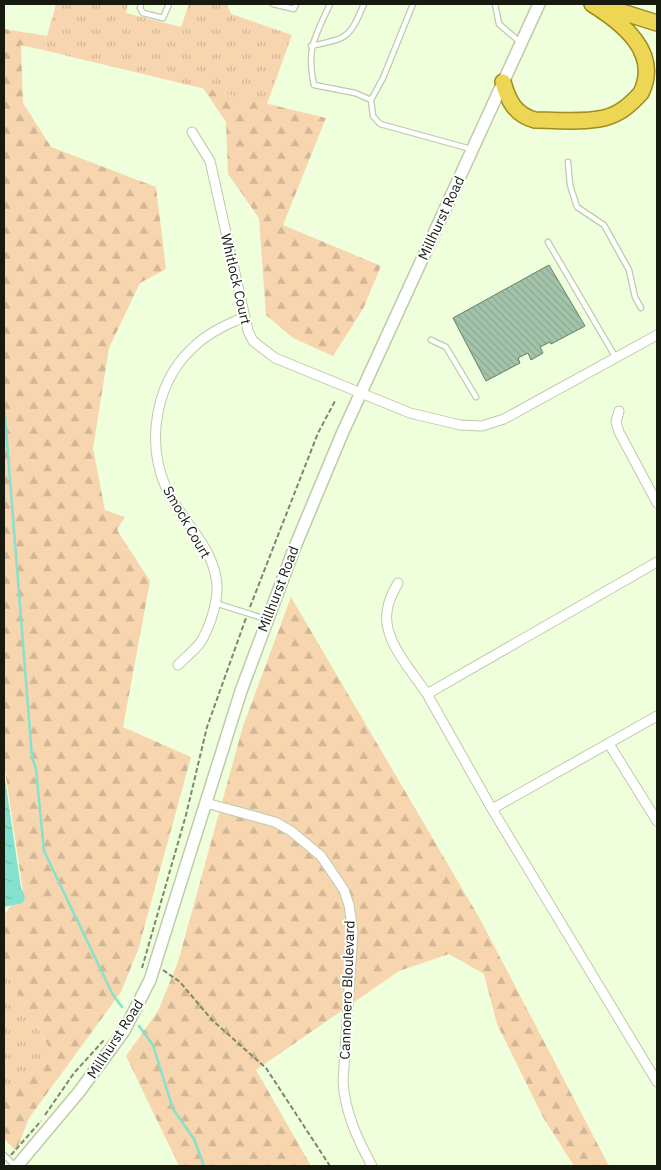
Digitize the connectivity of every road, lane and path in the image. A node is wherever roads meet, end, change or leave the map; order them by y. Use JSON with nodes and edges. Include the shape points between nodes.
{"nodes":[{"id":1,"x":141,"y":4,"type":"edge"},
{"id":2,"x":169,"y":4,"type":"edge"},
{"id":3,"x":273,"y":4,"type":"edge"},
{"id":4,"x":330,"y":4,"type":"edge"},
{"id":5,"x":364,"y":4,"type":"edge"},
{"id":6,"x":413,"y":4,"type":"edge"},
{"id":7,"x":495,"y":4,"type":"edge"},
{"id":8,"x":539,"y":4,"type":"edge"},
{"id":9,"x":592,"y":4,"type":"edge"},
{"id":10,"x":598,"y":4,"type":"edge"},
{"id":11,"x":295,"y":6,"type":"edge"},
{"id":12,"x":657,"y":24,"type":"edge"},
{"id":13,"x":521,"y":43,"type":"junction"},
{"id":14,"x":311,"y":45,"type":"junction"},
{"id":15,"x":503,"y":82,"type":"junction"},
{"id":16,"x":370,"y":100,"type":"junction"},
{"id":17,"x":192,"y":132,"type":"dead end"},
{"id":18,"x":472,"y":150,"type":"junction"},
{"id":19,"x":568,"y":162,"type":"dead end"},
{"id":20,"x":548,"y":242,"type":"dead end"},
{"id":21,"x":641,"y":308,"type":"dead end"},
{"id":22,"x":244,"y":318,"type":"junction"},
{"id":23,"x":657,"y":335,"type":"edge"},
{"id":24,"x":432,"y":340,"type":"dead end"},
{"id":25,"x":616,"y":358,"type":"junction"},
{"id":26,"x":361,"y":394,"type":"junction"},
{"id":27,"x":476,"y":398,"type":"dead end"},
{"id":28,"x":335,"y":401,"type":"dead end"},
{"id":29,"x":619,"y":411,"type":"dead end"},
{"id":30,"x":657,"y":503,"type":"edge"},
{"id":31,"x":657,"y":562,"type":"edge"},
{"id":32,"x":398,"y":583,"type":"dead end"},
{"id":33,"x":215,"y":603,"type":"junction"},
{"id":34,"x":248,"y":613,"type":"junction"},
{"id":35,"x":266,"y":619,"type":"junction"},
{"id":36,"x":178,"y":664,"type":"dead end"},
{"id":37,"x":427,"y":694,"type":"junction"},
{"id":38,"x":657,"y":716,"type":"edge"},
{"id":39,"x":609,"y":744,"type":"junction"},
{"id":40,"x":206,"y":803,"type":"junction"},
{"id":41,"x":492,"y":809,"type":"junction"},
{"id":42,"x":657,"y":821,"type":"edge"},
{"id":43,"x":156,"y":966,"type":"junction"},
{"id":44,"x":141,"y":972,"type":"dead end"},
{"id":45,"x":105,"y":1038,"type":"dead end"},
{"id":46,"x":657,"y":1082,"type":"edge"},
{"id":47,"x":6,"y":1157,"type":"edge"},
{"id":48,"x":16,"y":1166,"type":"edge"},
{"id":49,"x":330,"y":1166,"type":"edge"},
{"id":50,"x":372,"y":1166,"type":"edge"}],
"edges":[{"from":1,"to":2,"type":"lane","via":[[143,13],[163,18]]},
{"from":3,"to":11,"type":"lane"},
{"from":4,"to":14,"type":"lane"},
{"from":5,"to":14,"type":"lane","via":[[352,30],[342,39]]},
{"from":6,"to":16,"type":"lane"},
{"from":7,"to":13,"type":"lane","via":[[499,24]]},
{"from":8,"to":13,"type":"street","name":"Millhurst Road"},
{"from":9,"to":15,"type":"highway","via":[[632,30],[649,53],[652,64],[650,79],[633,102],[619,113],[602,118],[535,120],[516,110]]},
{"from":10,"to":12,"type":"highway"},
{"from":13,"to":15,"type":"street","name":"Millhurst Road"},
{"from":14,"to":16,"type":"lane","via":[[314,85],[355,93]]},
{"from":15,"to":18,"type":"street","name":"Millhurst Road"},
{"from":16,"to":18,"type":"lane","via":[[372,116],[380,124]]},
{"from":17,"to":22,"type":"street","name":"Whitlock Court","via":[[210,161]]},
{"from":18,"to":26,"type":"street","name":"Millhurst Road"},
{"from":19,"to":21,"type":"lane","via":[[570,186],[577,207],[604,225],[629,270]]},
{"from":20,"to":25,"type":"lane"},
{"from":22,"to":26,"type":"street","name":"Whitlock Court","via":[[253,340],[275,358]]},
{"from":22,"to":33,"type":"street","name":"Smock Court","via":[[220,328],[179,362],[162,394],[154,431],[166,488],[210,558],[216,577]]},
{"from":23,"to":25,"type":"street","name":"Whitlock Court"},
{"from":24,"to":27,"type":"lane","via":[[446,347]]},
{"from":25,"to":26,"type":"street","name":"Whitlock Court","via":[[504,419],[482,426],[437,420]]},
{"from":26,"to":35,"type":"street","name":"Millhurst Road","via":[[314,498]]},
{"from":28,"to":34,"type":"path","via":[[318,433]]},
{"from":29,"to":30,"type":"street","via":[[616,422],[619,432]]},
{"from":31,"to":37,"type":"street"},
{"from":32,"to":37,"type":"street","via":[[389,600],[387,626],[398,650]]},
{"from":33,"to":34,"type":"lane"},
{"from":33,"to":36,"type":"street","name":"Smock Court","via":[[202,641]]},
{"from":34,"to":35,"type":"lane"},
{"from":34,"to":44,"type":"path","via":[[207,727],[186,815]]},
{"from":35,"to":40,"type":"street","name":"Millhurst Road"},
{"from":37,"to":41,"type":"street"},
{"from":38,"to":39,"type":"street"},
{"from":39,"to":41,"type":"street"},
{"from":39,"to":42,"type":"street"},
{"from":40,"to":43,"type":"street","name":"Millhurst Road"},
{"from":40,"to":50,"type":"street","name":"Cannonero Bloulevard","via":[[275,822],[292,831],[321,856],[344,890],[350,905],[353,932],[344,1101],[355,1134]]},
{"from":41,"to":46,"type":"street"},
{"from":43,"to":48,"type":"street","name":"Millhurst Road","via":[[124,1031],[74,1099]]},
{"from":43,"to":49,"type":"path","via":[[180,982],[212,1020],[266,1068]]},
{"from":45,"to":47,"type":"path","via":[[74,1073],[45,1115]]},
{"from":47,"to":48,"type":"lane"}]}
